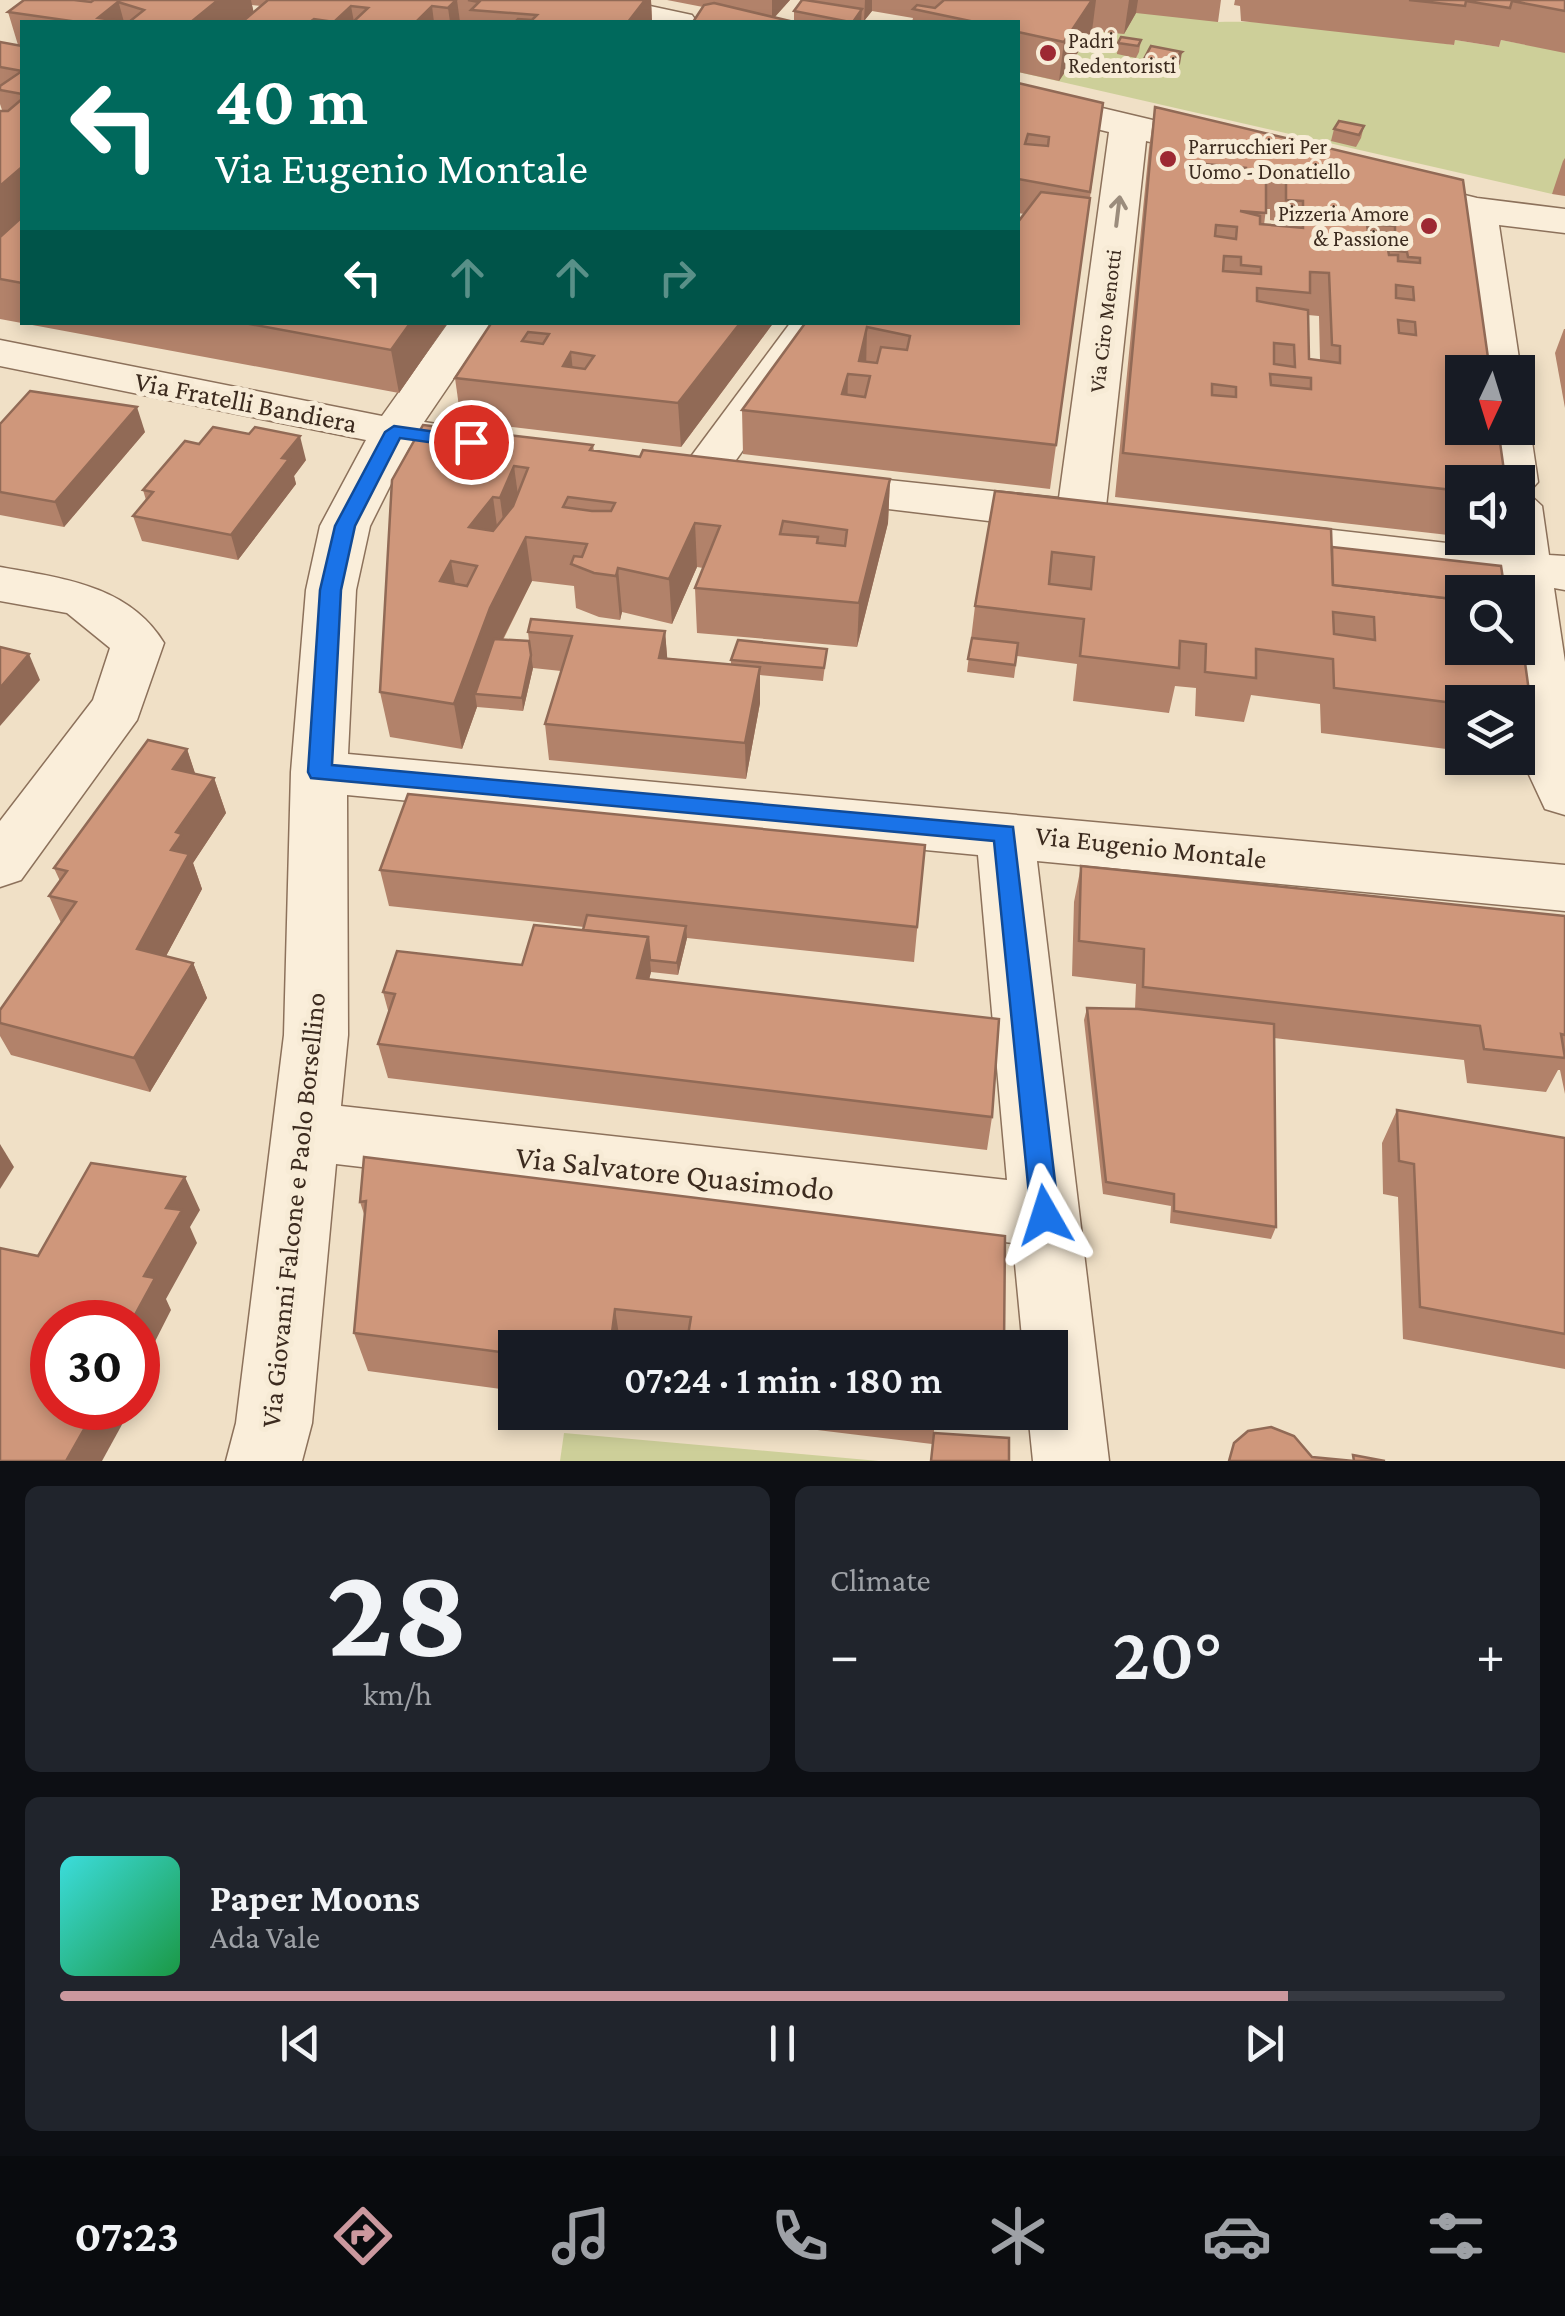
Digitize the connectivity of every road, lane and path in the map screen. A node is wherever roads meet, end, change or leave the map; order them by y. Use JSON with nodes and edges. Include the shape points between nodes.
{"nodes":[{"id":1,"x":570,"y":0,"type":"edge"},
{"id":2,"x":625,"y":5,"type":"edge"},
{"id":3,"x":674,"y":20,"type":"edge"},
{"id":4,"x":1020,"y":99,"type":"edge"},
{"id":5,"x":1129,"y":125,"type":"junction"},
{"id":6,"x":1264,"y":158,"type":"edge"},
{"id":7,"x":1361,"y":182,"type":"edge"},
{"id":8,"x":1477,"y":210,"type":"junction"},
{"id":9,"x":1565,"y":221,"type":"edge"},
{"id":10,"x":469,"y":325,"type":"edge"},
{"id":11,"x":810,"y":325,"type":"edge"},
{"id":12,"x":0,"y":353,"type":"edge"},
{"id":13,"x":1497,"y":355,"type":"edge"},
{"id":14,"x":394,"y":432,"type":"junction"},
{"id":15,"x":529,"y":450,"type":"edge"},
{"id":16,"x":1216,"y":532,"type":"edge"},
{"id":17,"x":1535,"y":545,"type":"edge"},
{"id":18,"x":1546,"y":571,"type":"edge"},
{"id":19,"x":0,"y":584,"type":"edge"},
{"id":20,"x":320,"y":772,"type":"junction"},
{"id":21,"x":1565,"y":794,"type":"edge"},
{"id":22,"x":1005,"y":833,"type":"junction"},
{"id":23,"x":0,"y":864,"type":"edge"},
{"id":24,"x":1565,"y":888,"type":"edge"},
{"id":25,"x":306,"y":1131,"type":"junction"},
{"id":26,"x":1045,"y":1215,"type":"junction"},
{"id":27,"x":264,"y":1461,"type":"edge"},
{"id":28,"x":1071,"y":1461,"type":"edge"}],
"edges":[{"from":1,"to":2,"type":"street"},
{"from":2,"to":3,"type":"street"},
{"from":4,"to":5,"type":"street"},
{"from":5,"to":6,"type":"street"},
{"from":11,"to":5,"type":"street","name":"Via Ciro Menotti","one_way":true,"via":[[682,472],[1100,518]]},
{"from":7,"to":8,"type":"street"},
{"from":8,"to":9,"type":"street"},
{"from":8,"to":13,"type":"street"},
{"from":10,"to":14,"type":"street","name":"Via Giovanni Falcone e Paolo Borsellino"},
{"from":12,"to":14,"type":"street","name":"Via Fratelli Bandiera"},
{"from":14,"to":15,"type":"street","name":"Via Fratelli Bandiera"},
{"from":14,"to":20,"type":"street","name":"Via Giovanni Falcone e Paolo Borsellino","via":[[345,526],[331,590]]},
{"from":16,"to":18,"type":"street"},
{"from":17,"to":18,"type":"street"},
{"from":18,"to":21,"type":"street","via":[[1552,764]]},
{"from":19,"to":23,"type":"street","via":[[82,599],[138,643],[118,706]]},
{"from":20,"to":22,"type":"street","name":"Via Eugenio Montale"},
{"from":20,"to":25,"type":"street","name":"Via Giovanni Falcone e Paolo Borsellino","via":[[316,1035]]},
{"from":22,"to":24,"type":"street","name":"Via Eugenio Montale"},
{"from":22,"to":26,"type":"street"},
{"from":25,"to":26,"type":"street","name":"Via Salvatore Quasimodo"},
{"from":25,"to":27,"type":"street","name":"Via Giovanni Falcone e Paolo Borsellino","via":[[274,1423]]},
{"from":26,"to":28,"type":"street"}]}
